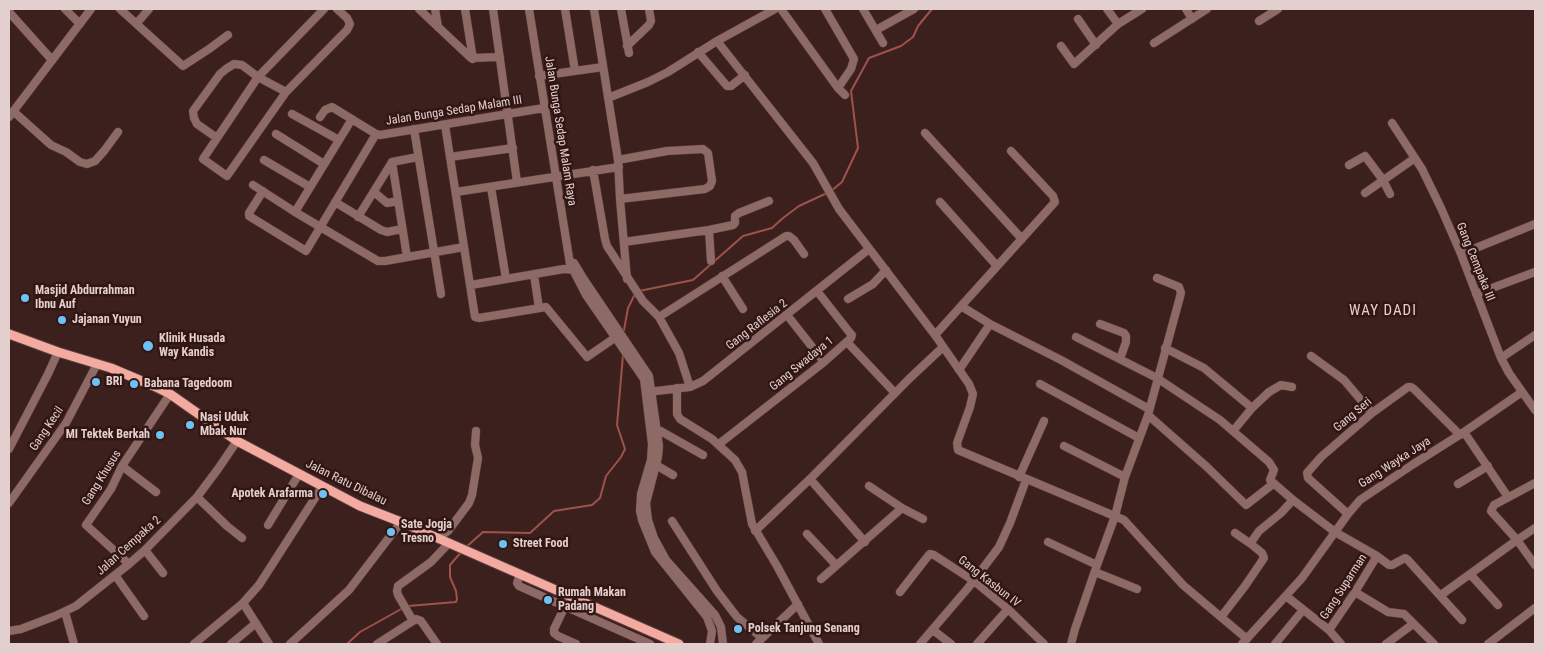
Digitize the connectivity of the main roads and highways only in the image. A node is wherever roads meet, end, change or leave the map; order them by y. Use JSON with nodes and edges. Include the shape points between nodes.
{"nodes":[{"id":1,"x":9,"y":335,"type":"edge"},
{"id":2,"x":675,"y":643,"type":"edge"}],
"edges":[{"from":1,"to":2,"type":"main road","name":"Jalan Ratu Dibalau","via":[[137,378],[170,394],[237,441],[360,506],[520,574],[567,601]]}]}
